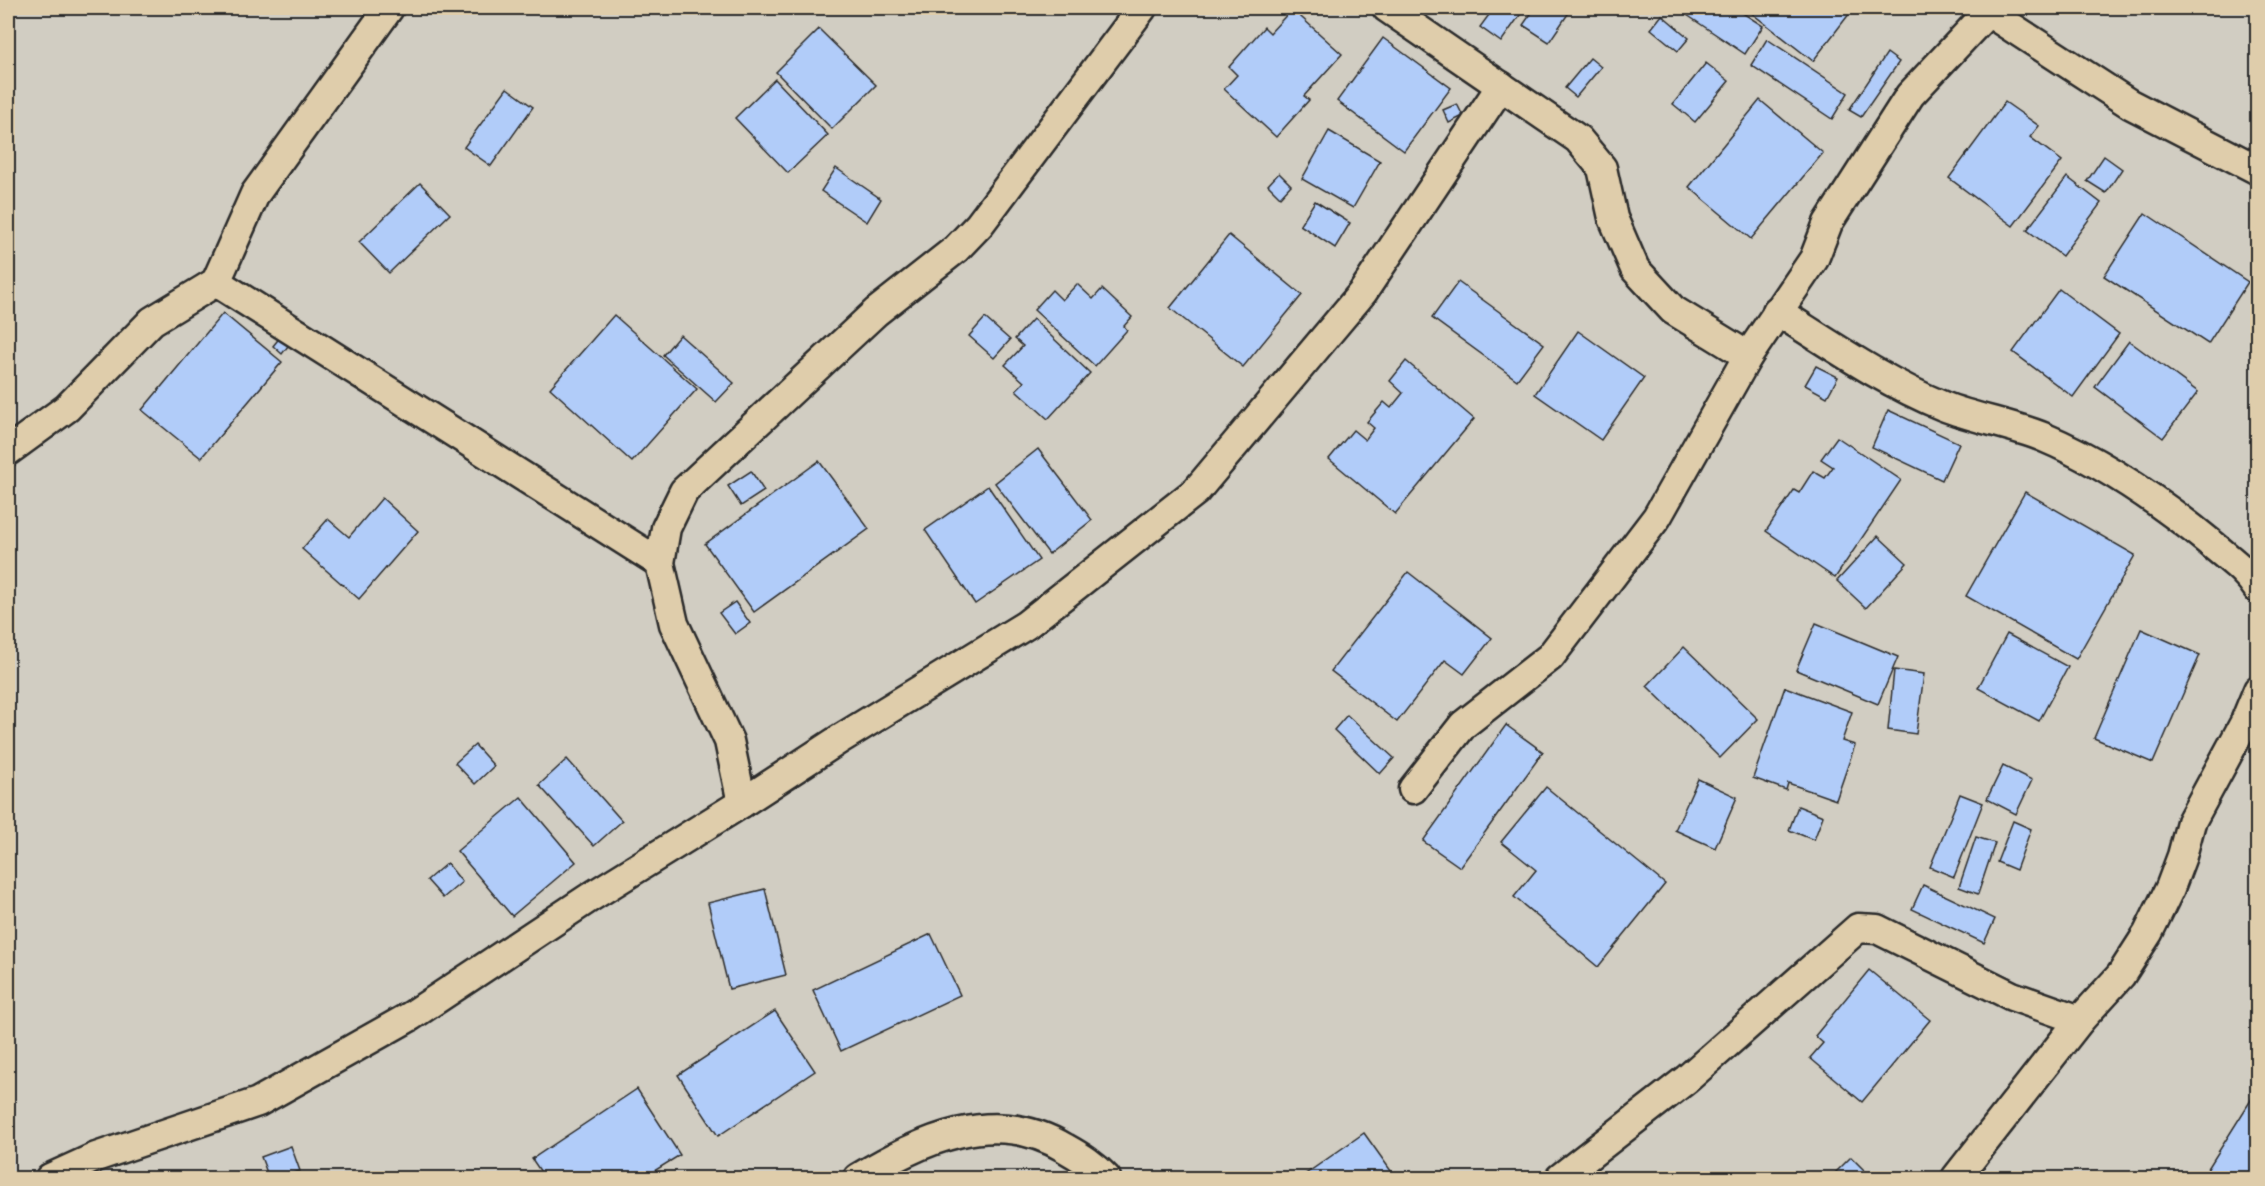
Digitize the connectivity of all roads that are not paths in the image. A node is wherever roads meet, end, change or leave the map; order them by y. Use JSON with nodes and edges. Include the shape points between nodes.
{"nodes":[{"id":1,"x":389,"y":8,"type":"edge"},
{"id":2,"x":1142,"y":8,"type":"edge"},
{"id":3,"x":1387,"y":8,"type":"edge"},
{"id":4,"x":1985,"y":10,"type":"edge"},
{"id":5,"x":1501,"y":86,"type":"junction"},
{"id":6,"x":2258,"y":170,"type":"edge"},
{"id":7,"x":216,"y":282,"type":"junction"},
{"id":8,"x":1777,"y":311,"type":"junction"},
{"id":9,"x":1748,"y":356,"type":"junction"},
{"id":10,"x":8,"y":451,"type":"edge"},
{"id":11,"x":660,"y":563,"type":"junction"},
{"id":12,"x":2258,"y":589,"type":"edge"},
{"id":13,"x":2258,"y":690,"type":"edge"},
{"id":14,"x":1413,"y":789,"type":"dead end"},
{"id":15,"x":742,"y":803,"type":"junction"},
{"id":16,"x":2080,"y":1020,"type":"junction"},
{"id":17,"x":50,"y":1179,"type":"edge"},
{"id":18,"x":858,"y":1179,"type":"edge"},
{"id":19,"x":1106,"y":1179,"type":"edge"},
{"id":20,"x":1560,"y":1179,"type":"edge"},
{"id":21,"x":1956,"y":1179,"type":"edge"}],
"edges":[{"from":1,"to":7,"type":"street","via":[[255,194]]},
{"from":2,"to":11,"type":"street","via":[[979,225],[956,249],[876,312],[684,491],[666,528]]},
{"from":3,"to":5,"type":"street"},
{"from":4,"to":6,"type":"street","via":[[2130,104]]},
{"from":4,"to":8,"type":"street","via":[[1910,95],[1828,223],[1814,259]]},
{"from":5,"to":9,"type":"street","via":[[1578,139],[1602,168],[1613,218],[1635,269],[1673,310]]},
{"from":5,"to":15,"type":"street","via":[[1363,292],[1196,491],[1026,625]]},
{"from":7,"to":10,"type":"street","via":[[152,321],[67,408]]},
{"from":7,"to":11,"type":"street"},
{"from":8,"to":9,"type":"street"},
{"from":8,"to":12,"type":"street","via":[[1857,361],[1944,406],[2043,437],[2107,470],[2182,519],[2249,575]]},
{"from":9,"to":14,"type":"street","via":[[1657,517],[1550,657],[1463,725]]},
{"from":11,"to":15,"type":"street","via":[[674,624],[729,741]]},
{"from":13,"to":16,"type":"street","via":[[2191,822],[2170,888],[2148,933],[2121,975]]},
{"from":15,"to":17,"type":"street","via":[[589,897],[411,1016],[258,1102],[96,1157]]},
{"from":16,"to":20,"type":"street","via":[[2012,996],[1877,929],[1858,928],[1687,1079]]},
{"from":16,"to":21,"type":"street"},
{"from":18,"to":19,"type":"street","via":[[922,1144],[993,1127],[1051,1140],[1094,1165]]}]}
